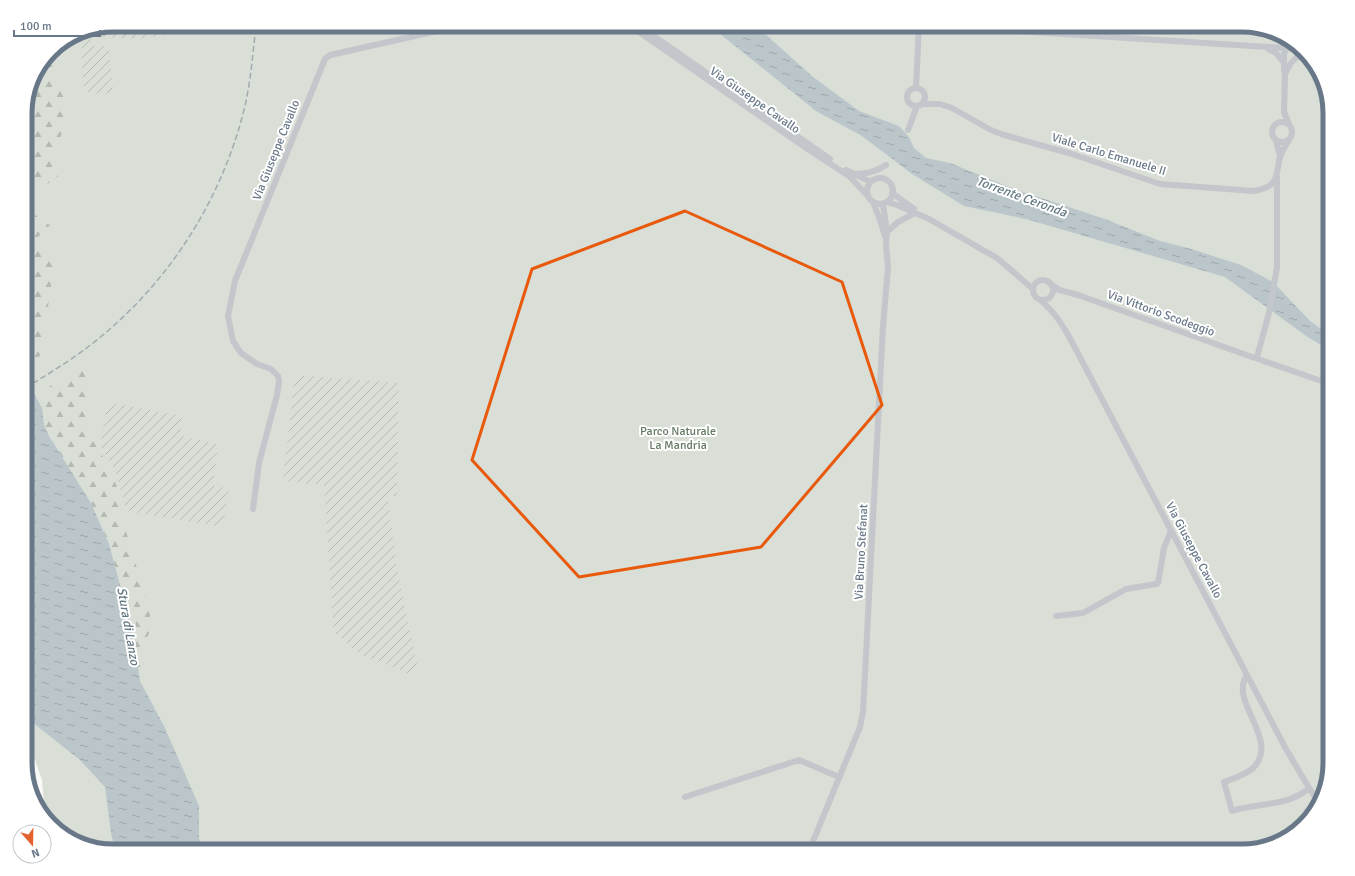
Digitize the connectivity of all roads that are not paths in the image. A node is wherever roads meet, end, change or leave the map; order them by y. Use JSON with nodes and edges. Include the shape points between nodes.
{"nodes":[{"id":1,"x":433,"y":32,"type":"edge"},
{"id":2,"x":639,"y":32,"type":"edge"},
{"id":3,"x":648,"y":32,"type":"edge"},
{"id":4,"x":919,"y":32,"type":"edge"},
{"id":5,"x":1025,"y":32,"type":"edge"},
{"id":6,"x":1267,"y":48,"type":"junction"},
{"id":7,"x":1289,"y":49,"type":"joint"},
{"id":8,"x":1298,"y":55,"type":"edge"},
{"id":9,"x":1287,"y":63,"type":"junction"},
{"id":10,"x":916,"y":88,"type":"junction"},
{"id":11,"x":925,"y":95,"type":"junction"},
{"id":12,"x":940,"y":104,"type":"junction"},
{"id":13,"x":917,"y":105,"type":"junction"},
{"id":14,"x":1284,"y":112,"type":"junction"},
{"id":15,"x":1277,"y":123,"type":"junction"},
{"id":16,"x":1290,"y":124,"type":"junction"},
{"id":17,"x":908,"y":130,"type":"dead end"},
{"id":18,"x":1276,"y":140,"type":"junction"},
{"id":19,"x":1289,"y":140,"type":"junction"},
{"id":20,"x":1280,"y":156,"type":"junction"},
{"id":21,"x":887,"y":164,"type":"junction"},
{"id":22,"x":851,"y":173,"type":"junction"},
{"id":23,"x":1277,"y":176,"type":"junction"},
{"id":24,"x":884,"y":180,"type":"junction"},
{"id":25,"x":874,"y":181,"type":"junction"},
{"id":26,"x":892,"y":193,"type":"junction"},
{"id":27,"x":868,"y":195,"type":"junction"},
{"id":28,"x":873,"y":202,"type":"junction"},
{"id":29,"x":885,"y":203,"type":"junction"},
{"id":30,"x":915,"y":213,"type":"junction"},
{"id":31,"x":929,"y":219,"type":"junction"},
{"id":32,"x":887,"y":232,"type":"junction"},
{"id":33,"x":886,"y":244,"type":"junction"},
{"id":34,"x":1022,"y":278,"type":"junction"},
{"id":35,"x":1037,"y":282,"type":"junction"},
{"id":36,"x":1048,"y":282,"type":"junction"},
{"id":37,"x":1033,"y":289,"type":"junction"},
{"id":38,"x":1060,"y":290,"type":"junction"},
{"id":39,"x":1053,"y":292,"type":"junction"},
{"id":40,"x":1048,"y":299,"type":"junction"},
{"id":41,"x":1040,"y":300,"type":"junction"},
{"id":42,"x":1050,"y":309,"type":"junction"},
{"id":43,"x":1257,"y":358,"type":"junction"},
{"id":44,"x":1323,"y":382,"type":"edge"},
{"id":45,"x":253,"y":509,"type":"dead end"},
{"id":46,"x":1171,"y":530,"type":"junction"},
{"id":47,"x":1056,"y":616,"type":"dead end"},
{"id":48,"x":1247,"y":675,"type":"junction"},
{"id":49,"x":839,"y":778,"type":"junction"},
{"id":50,"x":1309,"y":788,"type":"junction"},
{"id":51,"x":685,"y":797,"type":"dead end"},
{"id":52,"x":1315,"y":797,"type":"edge"},
{"id":53,"x":812,"y":844,"type":"edge"}],
"edges":[{"from":1,"to":45,"type":"street","name":"Via Giuseppe Cavallo","via":[[330,55],[325,59],[235,281],[228,316],[233,341],[241,353],[257,364],[271,369],[279,381],[259,463]]},
{"from":2,"to":27,"type":"street","name":"Via Giuseppe Cavallo","via":[[849,176]]},
{"from":3,"to":22,"type":"street","name":"Via Giuseppe Cavallo"},
{"from":4,"to":10,"type":"street"},
{"from":5,"to":6,"type":"street"},
{"from":6,"to":7,"type":"street"},
{"from":6,"to":9,"type":"street"},
{"from":7,"to":9,"type":"street"},
{"from":8,"to":9,"type":"street"},
{"from":9,"to":14,"type":"street"},
{"from":10,"to":11,"type":"street","via":[[922,90]]},
{"from":10,"to":13,"type":"street","via":[[907,94],[907,100]]},
{"from":11,"to":12,"type":"street","name":"Viale Carlo Emanuele II"},
{"from":11,"to":13,"type":"street","via":[[924,100]]},
{"from":12,"to":13,"type":"street","name":"Viale Carlo Emanuele II"},
{"from":12,"to":23,"type":"street","name":"Viale Carlo Emanuele II","via":[[1004,135],[1072,154],[1160,184],[1254,191],[1263,190],[1271,185]]},
{"from":13,"to":17,"type":"street"},
{"from":14,"to":15,"type":"street"},
{"from":14,"to":16,"type":"street"},
{"from":15,"to":16,"type":"street","via":[[1283,121]]},
{"from":15,"to":18,"type":"street","via":[[1272,131]]},
{"from":16,"to":19,"type":"street","via":[[1292,134]]},
{"from":18,"to":19,"type":"street"},
{"from":18,"to":20,"type":"street"},
{"from":19,"to":20,"type":"street"},
{"from":20,"to":23,"type":"street"},
{"from":21,"to":22,"type":"street","via":[[878,170],[863,174]]},
{"from":21,"to":24,"type":"street"},
{"from":21,"to":25,"type":"street"},
{"from":22,"to":25,"type":"street","name":"Via Giuseppe Cavallo"},
{"from":23,"to":43,"type":"street","via":[[1277,267],[1269,313]]},
{"from":24,"to":25,"type":"street"},
{"from":24,"to":26,"type":"street","via":[[891,185]]},
{"from":25,"to":27,"type":"street","via":[[868,188]]},
{"from":26,"to":29,"type":"street","via":[[890,200]]},
{"from":26,"to":31,"type":"street"},
{"from":27,"to":28,"type":"street"},
{"from":28,"to":29,"type":"street"},
{"from":28,"to":33,"type":"street","name":"Via Bruno Stefanat"},
{"from":29,"to":30,"type":"street"},
{"from":29,"to":32,"type":"street","name":"Via Bruno Stefanat"},
{"from":30,"to":31,"type":"street"},
{"from":30,"to":32,"type":"street","via":[[898,222]]},
{"from":31,"to":34,"type":"street","via":[[997,258]]},
{"from":32,"to":33,"type":"street","name":"Via Bruno Stefanat"},
{"from":33,"to":49,"type":"street","name":"Via Bruno Stefanat","via":[[888,268],[863,712],[860,728]]},
{"from":34,"to":35,"type":"street"},
{"from":34,"to":37,"type":"street"},
{"from":35,"to":36,"type":"street"},
{"from":35,"to":37,"type":"street"},
{"from":36,"to":38,"type":"street","name":"Via Vittorio Scodeggio"},
{"from":36,"to":39,"type":"street"},
{"from":37,"to":41,"type":"street"},
{"from":38,"to":39,"type":"street"},
{"from":38,"to":43,"type":"street","name":"Via Vittorio Scodeggio"},
{"from":39,"to":40,"type":"street"},
{"from":40,"to":41,"type":"street"},
{"from":40,"to":42,"type":"street","name":"Via Giuseppe Cavallo"},
{"from":41,"to":42,"type":"street","name":"Via Giuseppe Cavallo"},
{"from":42,"to":46,"type":"street","name":"Via Giuseppe Cavallo","via":[[1074,344]]},
{"from":43,"to":44,"type":"street","name":"Via Vittorio Scodeggio"},
{"from":46,"to":47,"type":"street","via":[[1164,548],[1158,583],[1126,588],[1083,613]]},
{"from":46,"to":48,"type":"street","name":"Via Giuseppe Cavallo"},
{"from":48,"to":50,"type":"street","name":"Via Giuseppe Cavallo"},
{"from":48,"to":50,"type":"street","via":[[1242,687],[1243,695],[1257,729],[1262,751],[1253,769],[1224,782],[1232,811],[1288,800]]},
{"from":49,"to":51,"type":"street","via":[[799,760]]},
{"from":49,"to":53,"type":"street","name":"Via Bruno Stefanat"},
{"from":50,"to":52,"type":"street","name":"Via Giuseppe Cavallo"}]}
